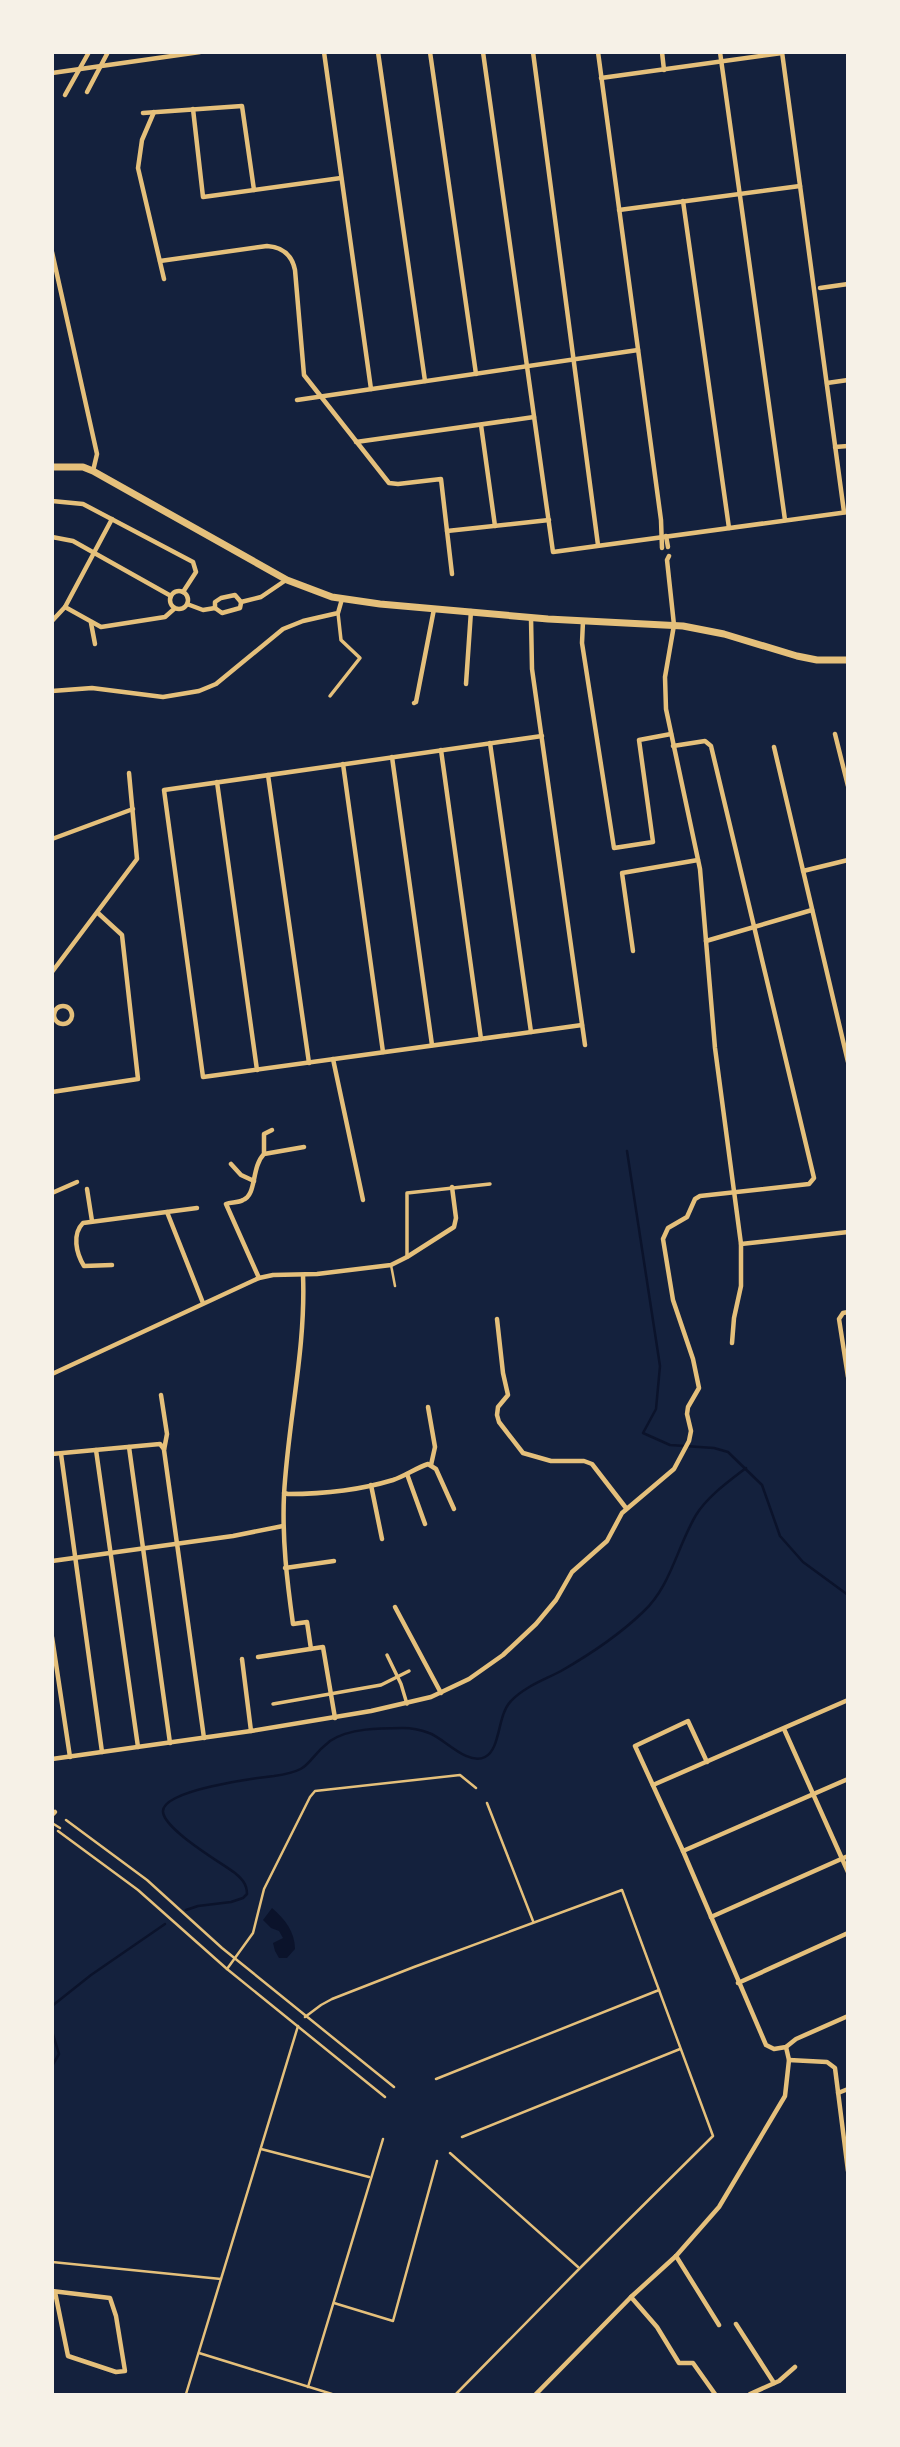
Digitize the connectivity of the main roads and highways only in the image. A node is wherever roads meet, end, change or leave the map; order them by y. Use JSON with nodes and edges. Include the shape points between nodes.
{"nodes":[{"id":1,"x":52,"y":467,"type":"edge"},
{"id":2,"x":848,"y":660,"type":"edge"}],
"edges":[{"from":1,"to":2,"type":"main road","via":[[93,471],[287,580],[342,599],[674,625],[797,656]]}]}
